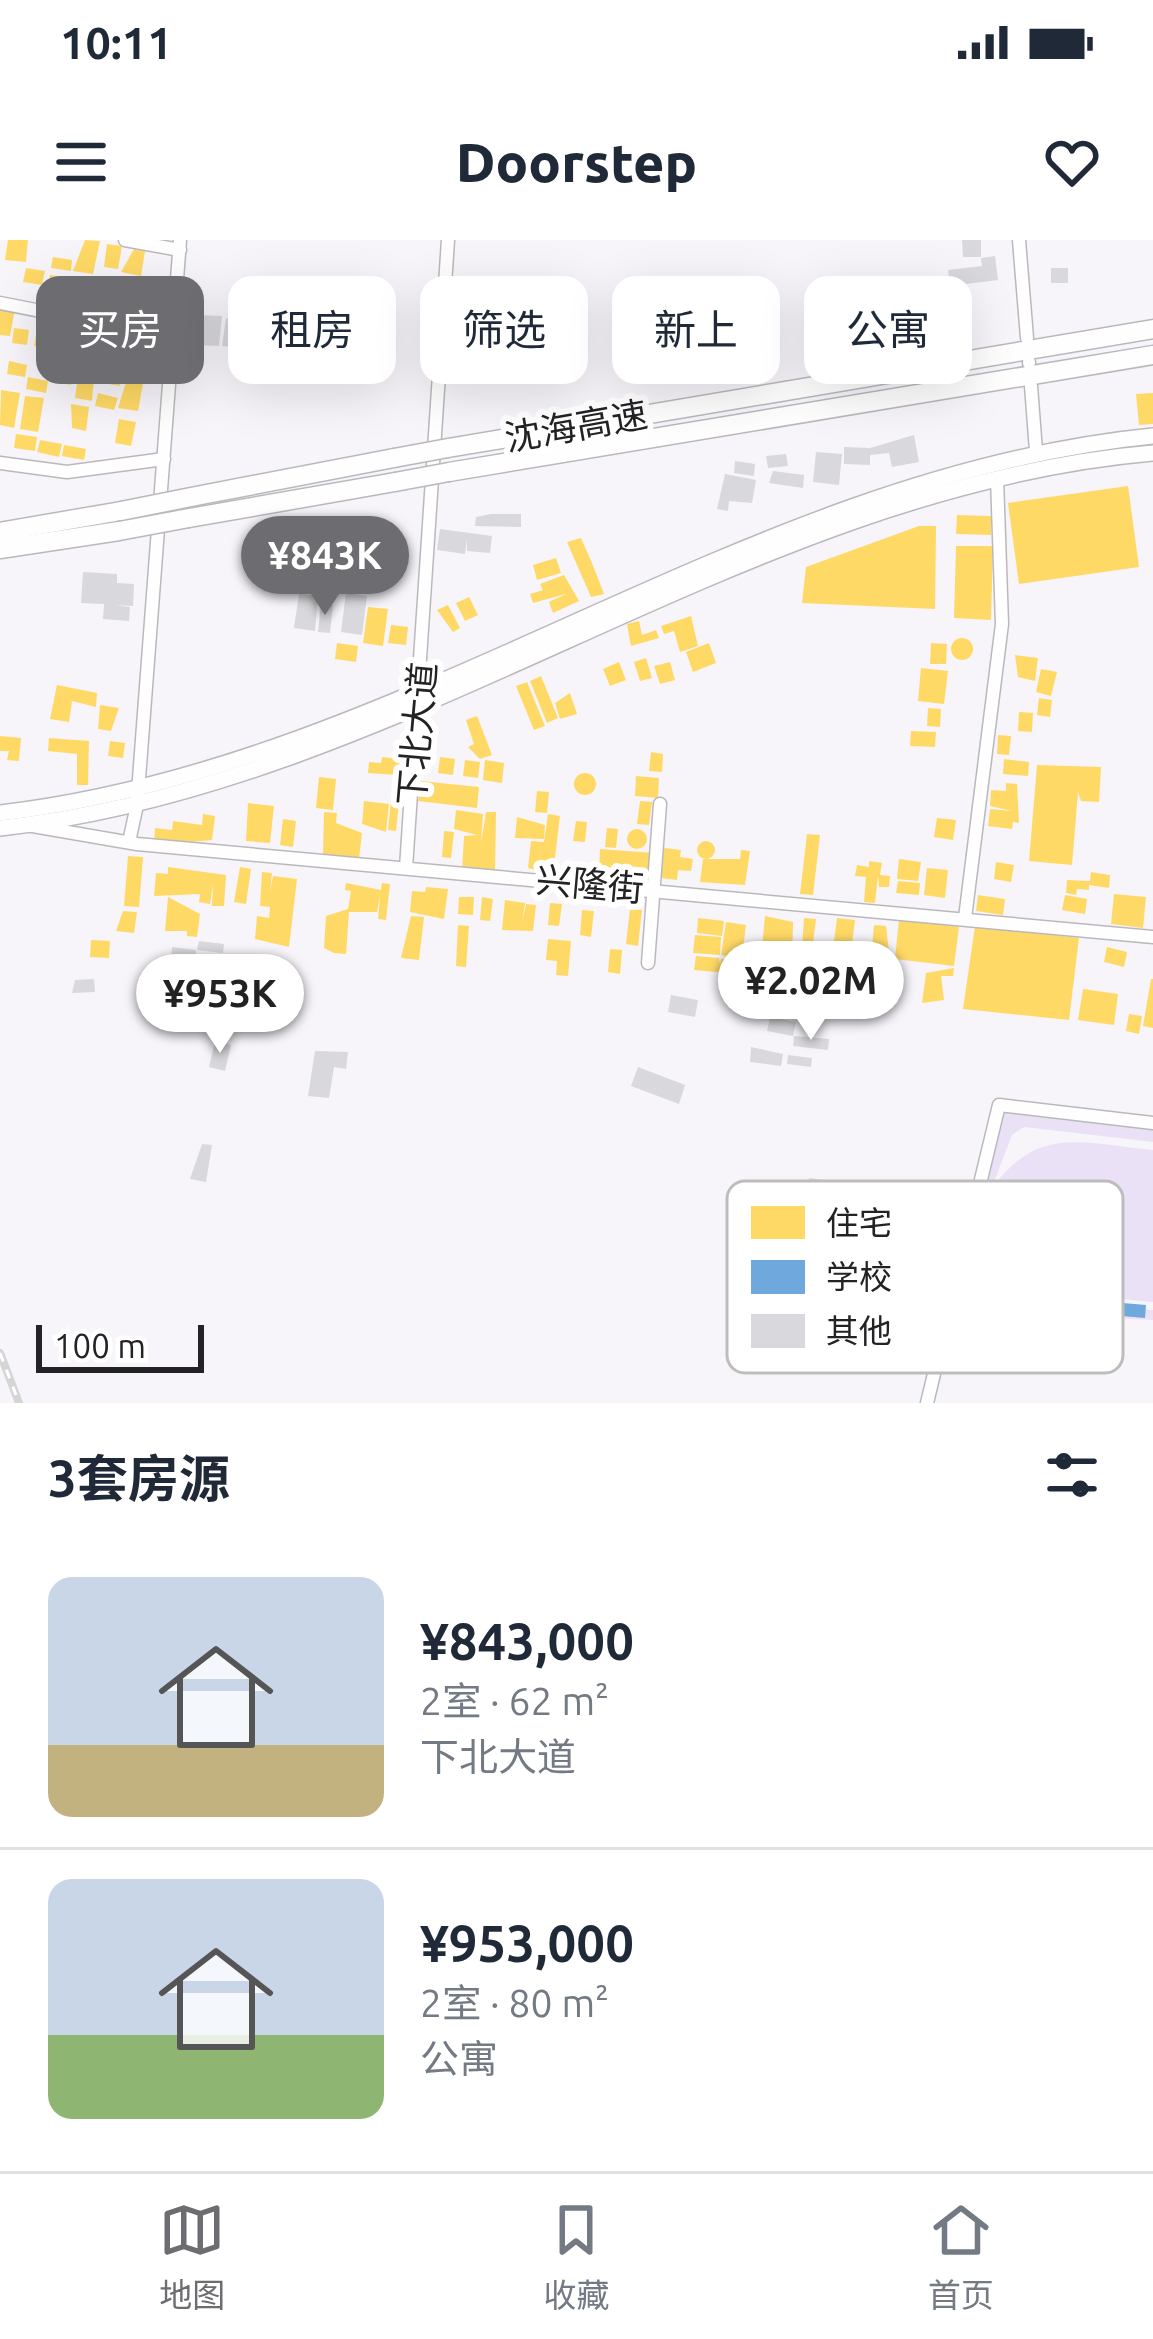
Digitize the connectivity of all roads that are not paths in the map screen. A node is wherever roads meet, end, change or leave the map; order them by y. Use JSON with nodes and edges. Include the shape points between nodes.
{"nodes":[{"id":1,"x":124,"y":240,"type":"edge"},
{"id":2,"x":448,"y":240,"type":"edge"},
{"id":3,"x":1019,"y":240,"type":"edge"},
{"id":4,"x":180,"y":245,"type":"edge"},
{"id":5,"x":178,"y":276,"type":"edge"},
{"id":6,"x":0,"y":303,"type":"edge"},
{"id":7,"x":36,"y":310,"type":"edge"},
{"id":8,"x":1153,"y":329,"type":"edge"},
{"id":9,"x":1027,"y":338,"type":"dead end"},
{"id":10,"x":1153,"y":355,"type":"edge"},
{"id":11,"x":170,"y":384,"type":"edge"},
{"id":12,"x":1030,"y":386,"type":"dead end"},
{"id":13,"x":1153,"y":436,"type":"edge"},
{"id":14,"x":1036,"y":452,"type":"junction"},
{"id":15,"x":1153,"y":454,"type":"edge"},
{"id":16,"x":164,"y":460,"type":"junction"},
{"id":17,"x":0,"y":463,"type":"edge"},
{"id":18,"x":998,"y":478,"type":"junction"},
{"id":19,"x":120,"y":521,"type":"junction"},
{"id":20,"x":0,"y":532,"type":"edge"},
{"id":21,"x":0,"y":549,"type":"edge"},
{"id":22,"x":421,"y":695,"type":"junction"},
{"id":23,"x":138,"y":797,"type":"junction"},
{"id":24,"x":659,"y":804,"type":"dead end"},
{"id":25,"x":0,"y":813,"type":"edge"},
{"id":26,"x":27,"y":825,"type":"junction"},
{"id":27,"x":0,"y":828,"type":"edge"},
{"id":28,"x":129,"y":842,"type":"junction"},
{"id":29,"x":406,"y":868,"type":"junction"},
{"id":30,"x":655,"y":890,"type":"junction"},
{"id":31,"x":964,"y":918,"type":"junction"},
{"id":32,"x":1153,"y":937,"type":"edge"},
{"id":33,"x":648,"y":963,"type":"dead end"},
{"id":34,"x":1153,"y":1124,"type":"edge"},
{"id":35,"x":980,"y":1181,"type":"edge"},
{"id":36,"x":933,"y":1373,"type":"edge"},
{"id":37,"x":926,"y":1403,"type":"edge"}],
"edges":[{"from":1,"to":4,"type":"street"},
{"from":2,"to":22,"type":"street","name":"下北大道"},
{"from":3,"to":9,"type":"street"},
{"from":4,"to":5,"type":"street"},
{"from":6,"to":7,"type":"street"},
{"from":8,"to":19,"type":"highway","name":"沈海高速","bridge":true,"via":[[394,458],[191,497]]},
{"from":10,"to":19,"type":"highway","name":"沈海高速","bridge":true,"via":[[189,518]]},
{"from":11,"to":16,"type":"street"},
{"from":12,"to":14,"type":"street"},
{"from":13,"to":14,"type":"main road"},
{"from":14,"to":22,"type":"main road","via":[[891,491]]},
{"from":15,"to":18,"type":"main road"},
{"from":16,"to":17,"type":"street","via":[[67,472]]},
{"from":16,"to":23,"type":"street"},
{"from":18,"to":22,"type":"main road","via":[[818,536]]},
{"from":18,"to":31,"type":"street","via":[[1002,624]]},
{"from":19,"to":20,"type":"highway","name":"沈海高速"},
{"from":19,"to":21,"type":"highway","name":"沈海高速"},
{"from":22,"to":23,"type":"main road","via":[[310,752]]},
{"from":22,"to":29,"type":"street","name":"下北大道"},
{"from":23,"to":25,"type":"main road"},
{"from":23,"to":26,"type":"main road"},
{"from":23,"to":28,"type":"street"},
{"from":24,"to":30,"type":"street"},
{"from":26,"to":27,"type":"main road"},
{"from":26,"to":28,"type":"street","name":"兴隆街"},
{"from":28,"to":29,"type":"street","name":"兴隆街"},
{"from":29,"to":30,"type":"street","name":"兴隆街"},
{"from":30,"to":31,"type":"street","name":"兴隆街"},
{"from":30,"to":33,"type":"street"},
{"from":31,"to":32,"type":"street","name":"兴隆街"},
{"from":34,"to":35,"type":"street","via":[[999,1105]]},
{"from":36,"to":37,"type":"street"}]}
